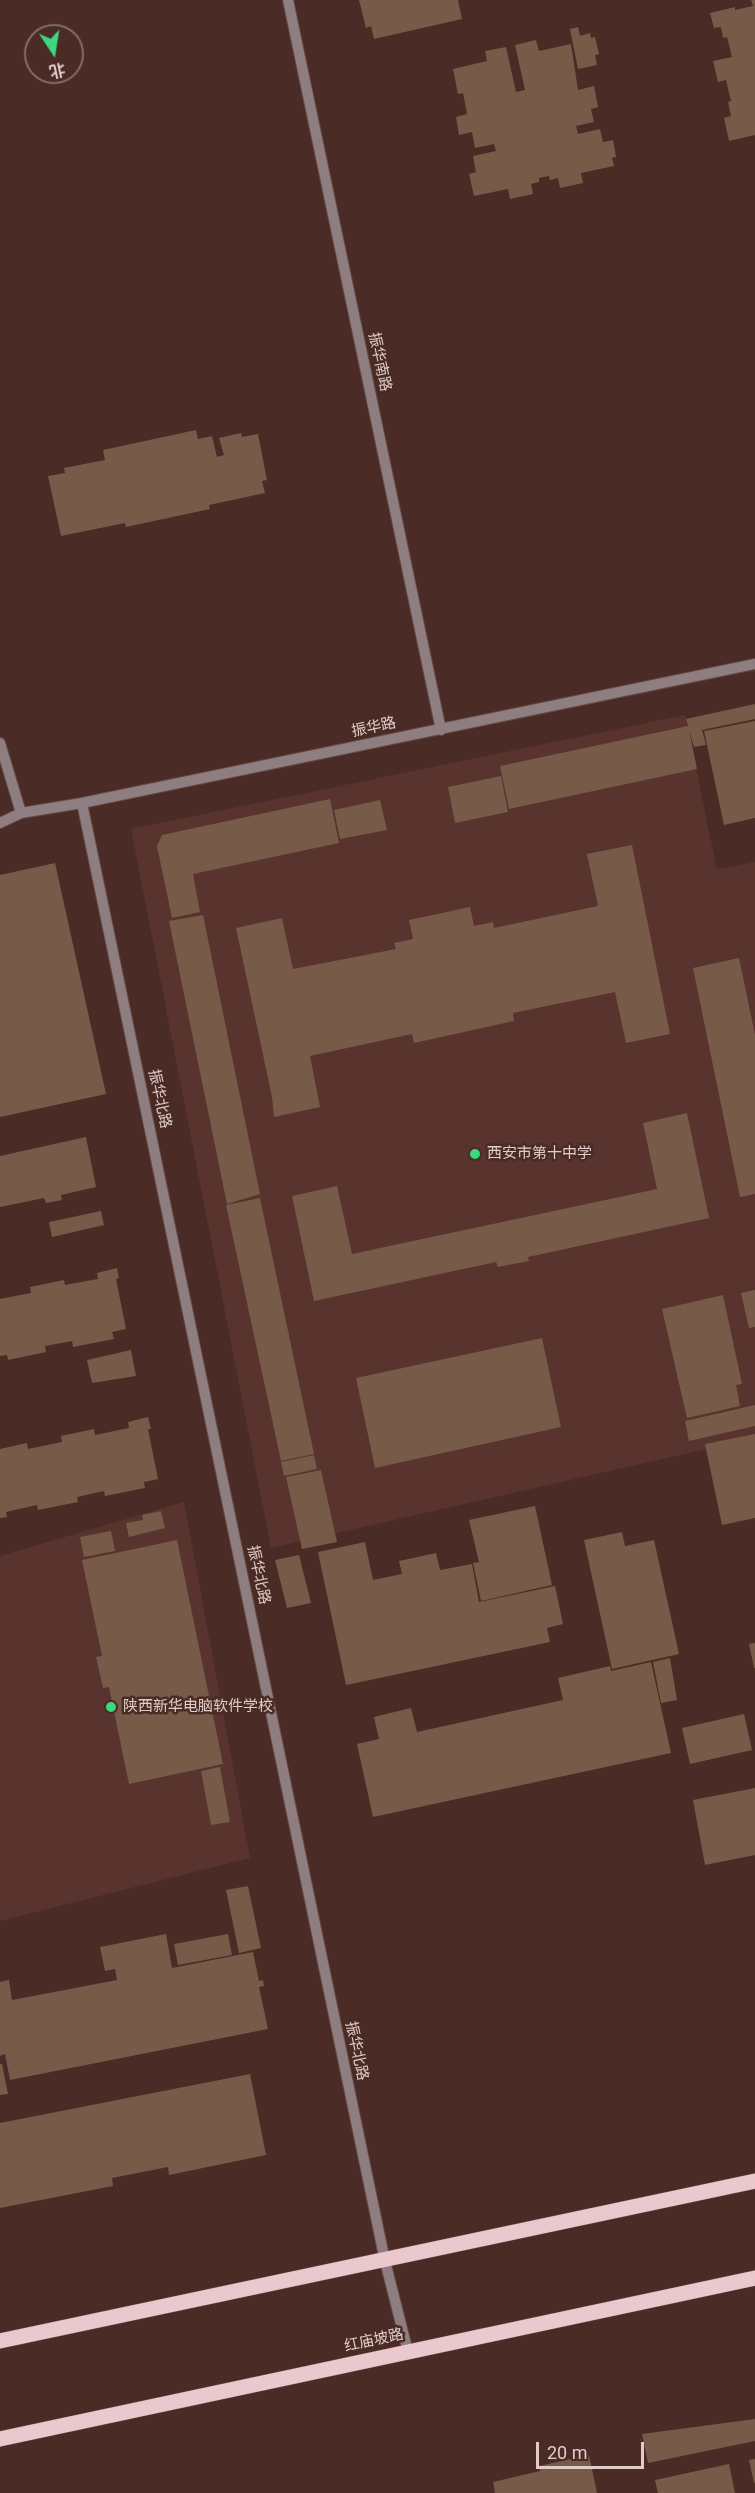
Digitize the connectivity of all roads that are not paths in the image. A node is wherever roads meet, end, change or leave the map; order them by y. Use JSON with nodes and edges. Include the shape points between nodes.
{"nodes":[{"id":1,"x":288,"y":0,"type":"edge"},
{"id":2,"x":755,"y":664,"type":"edge"},
{"id":3,"x":441,"y":730,"type":"junction"},
{"id":4,"x":0,"y":743,"type":"edge"},
{"id":5,"x":82,"y":803,"type":"junction"},
{"id":6,"x":21,"y":813,"type":"junction"},
{"id":7,"x":0,"y":823,"type":"edge"},
{"id":8,"x":755,"y":2181,"type":"edge"},
{"id":9,"x":385,"y":2261,"type":"junction"},
{"id":10,"x":755,"y":2278,"type":"edge"},
{"id":11,"x":0,"y":2341,"type":"edge"},
{"id":12,"x":408,"y":2352,"type":"junction"},
{"id":13,"x":0,"y":2439,"type":"edge"}],
"edges":[{"from":1,"to":3,"type":"street","name":"振华南路"},
{"from":2,"to":3,"type":"street","name":"振华路"},
{"from":3,"to":5,"type":"street","name":"振华路"},
{"from":4,"to":6,"type":"street"},
{"from":5,"to":6,"type":"street","name":"振华路"},
{"from":5,"to":9,"type":"street","name":"振华北路"},
{"from":6,"to":7,"type":"street","name":"振华路"},
{"from":8,"to":9,"type":"main road"},
{"from":9,"to":11,"type":"main road"},
{"from":9,"to":12,"type":"street","name":"振华北路"},
{"from":10,"to":12,"type":"main road","name":"红庙坡路"},
{"from":12,"to":13,"type":"main road","name":"红庙坡路"}]}
